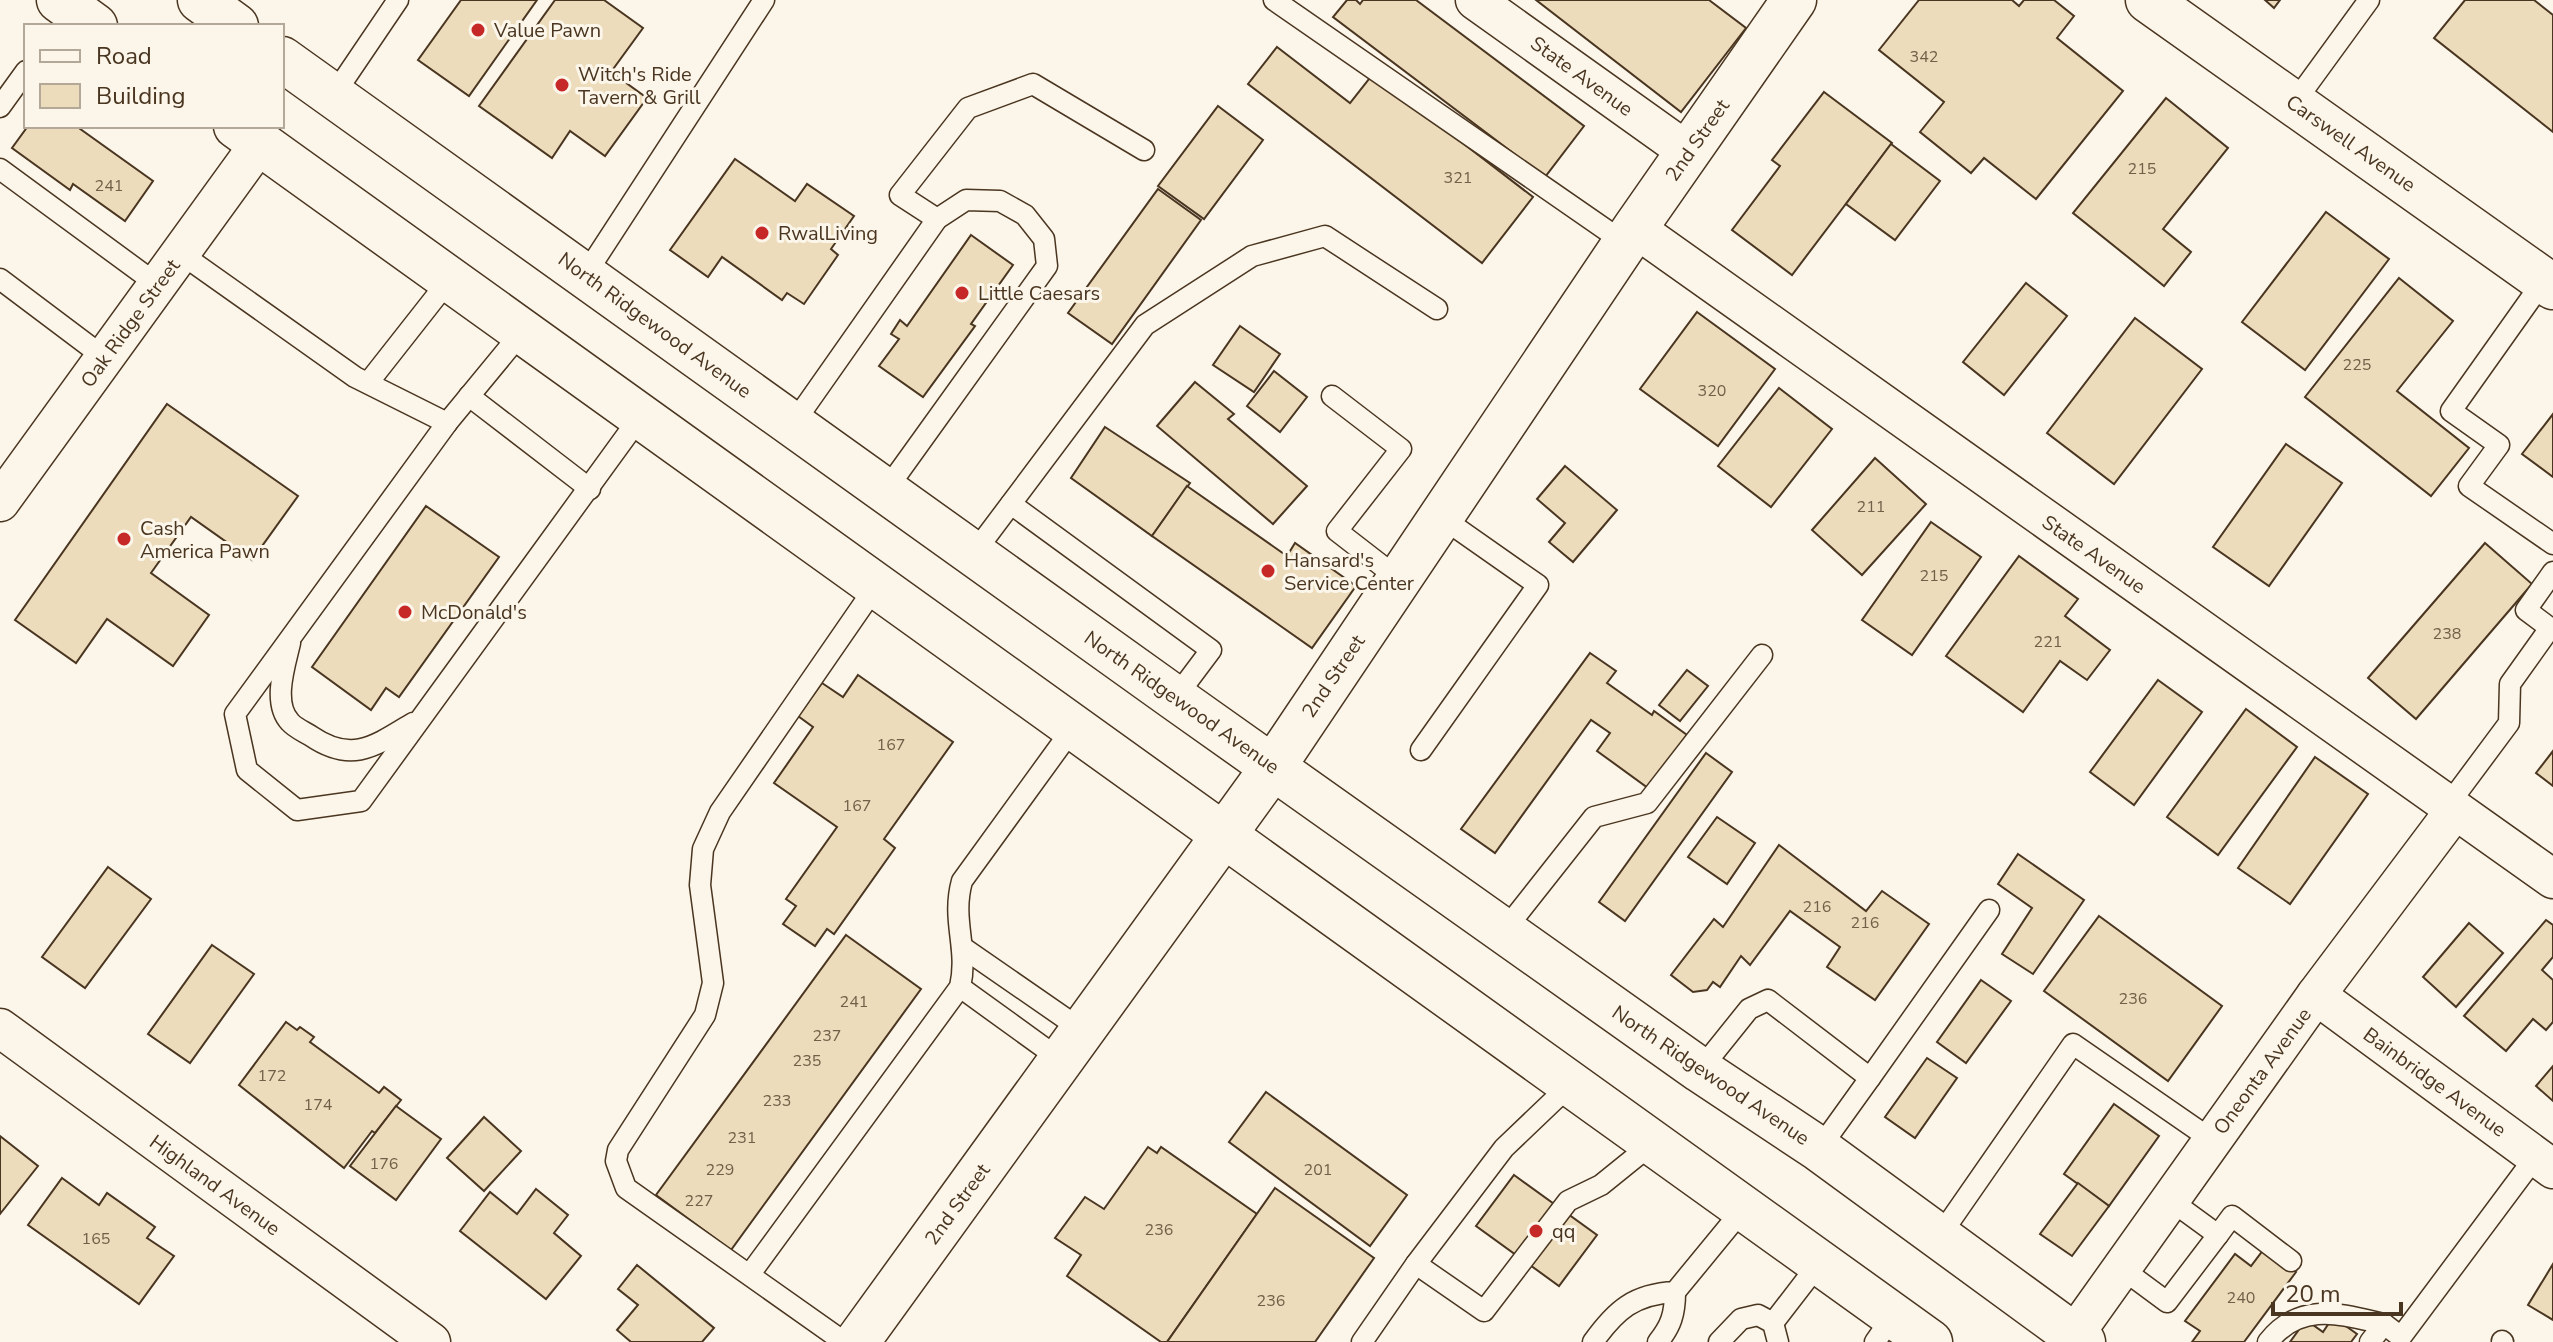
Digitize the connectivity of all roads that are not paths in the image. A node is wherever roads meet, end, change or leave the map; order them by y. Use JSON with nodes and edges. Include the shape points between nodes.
{"nodes":[{"id":1,"x":398,"y":0,"type":"edge"},
{"id":2,"x":764,"y":0,"type":"edge"},
{"id":3,"x":1274,"y":0,"type":"edge"},
{"id":4,"x":1475,"y":0,"type":"edge"},
{"id":5,"x":2148,"y":0,"type":"edge"},
{"id":6,"x":2369,"y":0,"type":"edge"},
{"id":7,"x":1781,"y":5,"type":"edge"},
{"id":8,"x":284,"y":60,"type":"edge"},
{"id":9,"x":24,"y":74,"type":"edge"},
{"id":10,"x":333,"y":96,"type":"junction"},
{"id":11,"x":2294,"y":103,"type":"junction"},
{"id":12,"x":0,"y":107,"type":"edge"},
{"id":13,"x":248,"y":135,"type":"edge"},
{"id":14,"x":1144,"y":150,"type":"dead end"},
{"id":15,"x":1688,"y":152,"type":"junction"},
{"id":16,"x":0,"y":169,"type":"edge"},
{"id":17,"x":937,"y":219,"type":"junction"},
{"id":18,"x":1630,"y":236,"type":"junction"},
{"id":19,"x":180,"y":253,"type":"junction"},
{"id":20,"x":585,"y":275,"type":"junction"},
{"id":21,"x":0,"y":279,"type":"edge"},
{"id":22,"x":449,"y":280,"type":"junction"},
{"id":23,"x":2548,"y":284,"type":"edge"},
{"id":24,"x":158,"y":285,"type":"junction"},
{"id":25,"x":1437,"y":309,"type":"dead end"},
{"id":26,"x":522,"y":332,"type":"junction"},
{"id":27,"x":105,"y":358,"type":"junction"},
{"id":28,"x":368,"y":383,"type":"junction"},
{"id":29,"x":469,"y":396,"type":"junction"},
{"id":30,"x":1332,"y":396,"type":"dead end"},
{"id":31,"x":640,"y":417,"type":"junction"},
{"id":32,"x":447,"y":423,"type":"junction"},
{"id":33,"x":793,"y":424,"type":"junction"},
{"id":34,"x":590,"y":489,"type":"junction"},
{"id":35,"x":886,"y":490,"type":"junction"},
{"id":36,"x":0,"y":502,"type":"edge"},
{"id":37,"x":1011,"y":504,"type":"junction"},
{"id":38,"x":1441,"y":517,"type":"junction"},
{"id":39,"x":2553,"y":544,"type":"edge"},
{"id":40,"x":974,"y":553,"type":"junction"},
{"id":41,"x":2553,"y":572,"type":"edge"},
{"id":42,"x":1399,"y":579,"type":"junction"},
{"id":43,"x":876,"y":586,"type":"junction"},
{"id":44,"x":292,"y":635,"type":"junction"},
{"id":45,"x":1762,"y":655,"type":"dead end"},
{"id":46,"x":1175,"y":698,"type":"junction"},
{"id":47,"x":424,"y":716,"type":"junction"},
{"id":48,"x":1073,"y":728,"type":"junction"},
{"id":49,"x":1421,"y":750,"type":"dead end"},
{"id":50,"x":1273,"y":767,"type":"junction"},
{"id":51,"x":2451,"y":807,"type":"junction"},
{"id":52,"x":1223,"y":836,"type":"junction"},
{"id":53,"x":2553,"y":879,"type":"edge"},
{"id":54,"x":1989,"y":910,"type":"dead end"},
{"id":55,"x":1504,"y":931,"type":"junction"},
{"id":56,"x":962,"y":947,"type":"junction"},
{"id":57,"x":960,"y":987,"type":"junction"},
{"id":58,"x":2316,"y":995,"type":"junction"},
{"id":59,"x":0,"y":1028,"type":"edge"},
{"id":60,"x":1072,"y":1045,"type":"junction"},
{"id":61,"x":1700,"y":1070,"type":"junction"},
{"id":62,"x":1870,"y":1078,"type":"junction"},
{"id":63,"x":1570,"y":1085,"type":"junction"},
{"id":64,"x":2212,"y":1140,"type":"junction"},
{"id":65,"x":1653,"y":1143,"type":"junction"},
{"id":66,"x":1819,"y":1149,"type":"junction"},
{"id":67,"x":2544,"y":1162,"type":"edge"},
{"id":68,"x":2170,"y":1200,"type":"junction"},
{"id":69,"x":1744,"y":1208,"type":"junction"},
{"id":70,"x":2218,"y":1235,"type":"junction"},
{"id":71,"x":1939,"y":1237,"type":"junction"},
{"id":72,"x":2291,"y":1261,"type":"dead end"},
{"id":73,"x":1820,"y":1262,"type":"junction"},
{"id":74,"x":1416,"y":1264,"type":"junction"},
{"id":75,"x":2121,"y":1268,"type":"junction"},
{"id":76,"x":750,"y":1274,"type":"junction"},
{"id":77,"x":1675,"y":1292,"type":"junction"},
{"id":78,"x":2384,"y":1324,"type":"junction"},
{"id":79,"x":1884,"y":1329,"type":"edge"},
{"id":80,"x":1775,"y":1332,"type":"edge"},
{"id":81,"x":2078,"y":1338,"type":"edge"},
{"id":82,"x":431,"y":1342,"type":"edge"},
{"id":83,"x":844,"y":1342,"type":"edge"},
{"id":84,"x":857,"y":1342,"type":"edge"},
{"id":85,"x":1362,"y":1342,"type":"edge"},
{"id":86,"x":1593,"y":1342,"type":"edge"},
{"id":87,"x":1658,"y":1342,"type":"edge"},
{"id":88,"x":1719,"y":1342,"type":"edge"},
{"id":89,"x":1930,"y":1342,"type":"edge"},
{"id":90,"x":2268,"y":1342,"type":"edge"},
{"id":91,"x":2370,"y":1342,"type":"edge"}],
"edges":[{"from":1,"to":10,"type":"lane"},
{"from":2,"to":20,"type":"lane"},
{"from":3,"to":18,"type":"lane"},
{"from":4,"to":15,"type":"street","name":"State Avenue"},
{"from":5,"to":11,"type":"main road","name":"Carswell Avenue"},
{"from":6,"to":11,"type":"lane"},
{"from":7,"to":15,"type":"main road","name":"2nd Street"},
{"from":8,"to":10,"type":"main road","name":"North Ridgewood Avenue"},
{"from":9,"to":12,"type":"lane"},
{"from":10,"to":20,"type":"main road","name":"North Ridgewood Avenue"},
{"from":11,"to":23,"type":"main road","name":"Carswell Avenue"},
{"from":13,"to":19,"type":"street","name":"Oak Ridge Street"},
{"from":13,"to":22,"type":"main road"},
{"from":14,"to":17,"type":"lane","via":[[1033,84],[968,108],[900,195]]},
{"from":15,"to":18,"type":"main road","name":"2nd Street"},
{"from":16,"to":24,"type":"lane"},
{"from":17,"to":33,"type":"lane"},
{"from":17,"to":35,"type":"lane","via":[[966,200],[1000,201],[1025,215],[1044,239],[1047,266]]},
{"from":18,"to":38,"type":"main road","name":"2nd Street"},
{"from":18,"to":51,"type":"street","name":"State Avenue"},
{"from":19,"to":24,"type":"street","name":"Oak Ridge Street"},
{"from":19,"to":28,"type":"lane"},
{"from":20,"to":33,"type":"main road","name":"North Ridgewood Avenue"},
{"from":21,"to":27,"type":"lane"},
{"from":22,"to":26,"type":"main road"},
{"from":22,"to":28,"type":"lane"},
{"from":23,"to":39,"type":"lane","via":[[2451,411],[2499,445],[2469,486]]},
{"from":24,"to":27,"type":"street","name":"Oak Ridge Street"},
{"from":25,"to":37,"type":"lane","via":[[1325,236],[1252,256],[1145,325]]},
{"from":26,"to":29,"type":"lane"},
{"from":26,"to":31,"type":"main road"},
{"from":27,"to":36,"type":"street","name":"Oak Ridge Street"},
{"from":28,"to":32,"type":"lane"},
{"from":29,"to":32,"type":"lane"},
{"from":29,"to":34,"type":"lane"},
{"from":30,"to":42,"type":"lane","via":[[1401,449],[1337,531]]},
{"from":31,"to":34,"type":"lane"},
{"from":31,"to":43,"type":"main road"},
{"from":32,"to":44,"type":"lane"},
{"from":33,"to":35,"type":"main road","name":"North Ridgewood Avenue"},
{"from":34,"to":47,"type":"lane"},
{"from":35,"to":40,"type":"main road","name":"North Ridgewood Avenue"},
{"from":37,"to":40,"type":"lane"},
{"from":37,"to":46,"type":"lane","via":[[1211,650]]},
{"from":38,"to":42,"type":"main road","name":"2nd Street"},
{"from":38,"to":49,"type":"lane","via":[[1538,585]]},
{"from":40,"to":46,"type":"main road","name":"North Ridgewood Avenue"},
{"from":41,"to":51,"type":"lane","via":[[2526,610],[2550,628],[2510,684],[2509,723]]},
{"from":42,"to":50,"type":"main road","name":"2nd Street"},
{"from":43,"to":48,"type":"main road"},
{"from":43,"to":76,"type":"lane","via":[[720,812],[703,849],[700,885],[713,983],[705,1015],[618,1150],[616,1161],[626,1188]]},
{"from":44,"to":47,"type":"lane","via":[[281,684],[283,709],[289,722],[329,748],[345,752],[377,744]]},
{"from":44,"to":47,"type":"lane","via":[[235,714],[247,770],[297,810],[361,801]]},
{"from":45,"to":55,"type":"lane","via":[[1647,803],[1594,817]]},
{"from":46,"to":50,"type":"main road","name":"North Ridgewood Avenue"},
{"from":48,"to":52,"type":"main road"},
{"from":48,"to":56,"type":"lane","via":[[962,881],[956,902]]},
{"from":50,"to":52,"type":"main road","name":"2nd Street"},
{"from":50,"to":55,"type":"main road","name":"North Ridgewood Avenue"},
{"from":51,"to":53,"type":"street","name":"State Avenue"},
{"from":51,"to":58,"type":"street","name":"Oneonta Avenue"},
{"from":52,"to":60,"type":"main road","name":"2nd Street"},
{"from":52,"to":63,"type":"main road"},
{"from":54,"to":62,"type":"lane"},
{"from":55,"to":61,"type":"main road","name":"North Ridgewood Avenue"},
{"from":56,"to":57,"type":"lane"},
{"from":56,"to":60,"type":"lane"},
{"from":57,"to":60,"type":"lane"},
{"from":57,"to":76,"type":"lane"},
{"from":58,"to":64,"type":"street","name":"Oneonta Avenue"},
{"from":58,"to":67,"type":"street","name":"Bainbridge Avenue"},
{"from":59,"to":82,"type":"street","name":"Highland Avenue"},
{"from":60,"to":84,"type":"main road","name":"2nd Street"},
{"from":61,"to":62,"type":"lane","via":[[1749,1009],[1768,1000]]},
{"from":61,"to":66,"type":"main road","name":"North Ridgewood Avenue"},
{"from":62,"to":66,"type":"lane"},
{"from":63,"to":65,"type":"main road"},
{"from":63,"to":74,"type":"lane","via":[[1504,1148]]},
{"from":64,"to":68,"type":"street","name":"Oneonta Avenue"},
{"from":64,"to":71,"type":"lane","via":[[2073,1044]]},
{"from":65,"to":69,"type":"main road"},
{"from":65,"to":74,"type":"lane","via":[[1601,1185],[1568,1201],[1484,1311]]},
{"from":66,"to":71,"type":"main road","name":"North Ridgewood Avenue"},
{"from":67,"to":78,"type":"lane","via":[[2401,1337]]},
{"from":68,"to":70,"type":"lane"},
{"from":68,"to":75,"type":"street","name":"Oneonta Avenue"},
{"from":69,"to":73,"type":"main road"},
{"from":69,"to":77,"type":"lane"},
{"from":70,"to":72,"type":"lane","via":[[2232,1216]]},
{"from":70,"to":75,"type":"lane","via":[[2167,1302]]},
{"from":71,"to":81,"type":"main road","name":"North Ridgewood Avenue"},
{"from":73,"to":79,"type":"main road"},
{"from":73,"to":80,"type":"lane"},
{"from":74,"to":85,"type":"lane"},
{"from":75,"to":81,"type":"street","name":"Oneonta Avenue"},
{"from":76,"to":83,"type":"lane"},
{"from":77,"to":86,"type":"lane","via":[[1632,1301],[1611,1317]]},
{"from":77,"to":87,"type":"lane","via":[[1670,1327]]},
{"from":78,"to":90,"type":"lane","via":[[2333,1313],[2308,1315],[2280,1326]]},
{"from":78,"to":91,"type":"lane"},
{"from":79,"to":89,"type":"main road"},
{"from":80,"to":88,"type":"lane","via":[[1758,1315],[1741,1319]]}]}
